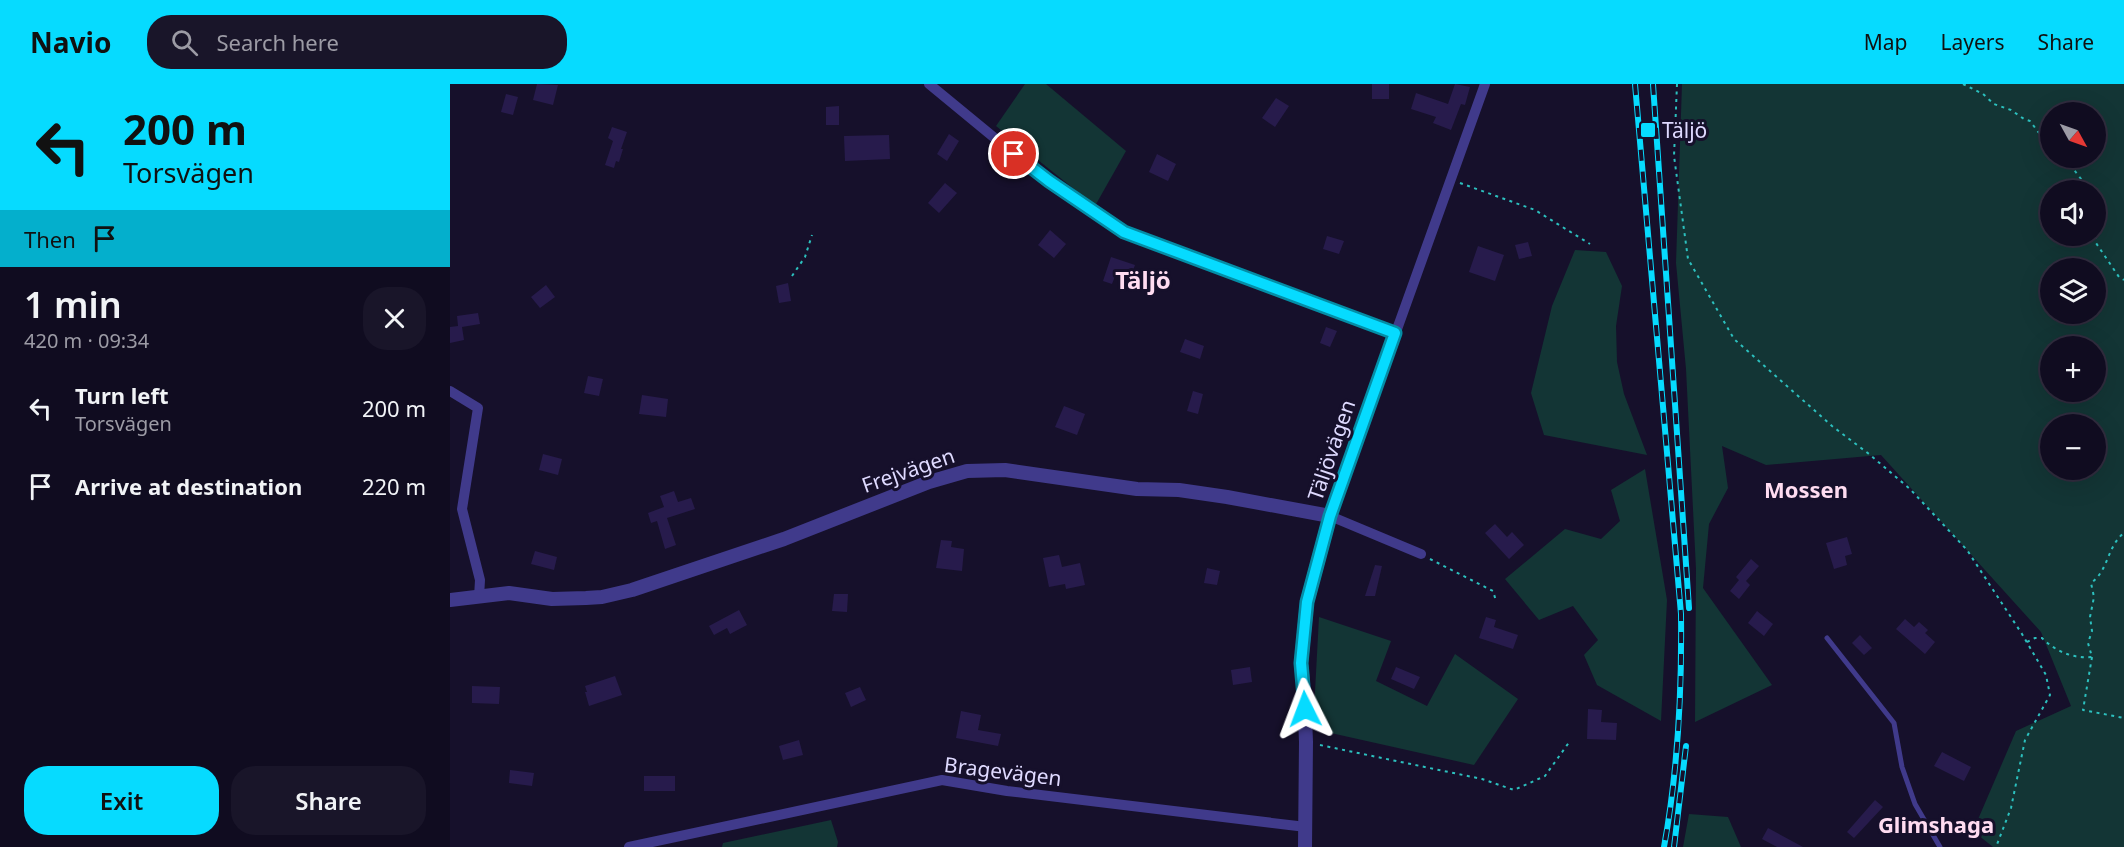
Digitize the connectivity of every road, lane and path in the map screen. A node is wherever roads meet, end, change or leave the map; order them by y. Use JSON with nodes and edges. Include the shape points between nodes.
{"nodes":[{"id":1,"x":929,"y":84,"type":"edge"},
{"id":2,"x":1485,"y":84,"type":"edge"},
{"id":3,"x":1677,"y":84,"type":"edge"},
{"id":4,"x":1963,"y":84,"type":"edge"},
{"id":5,"x":2040,"y":133,"type":"edge"},
{"id":6,"x":2072,"y":168,"type":"edge"},
{"id":7,"x":1451,"y":180,"type":"junction"},
{"id":8,"x":2082,"y":180,"type":"edge"},
{"id":9,"x":812,"y":235,"type":"dead end"},
{"id":10,"x":1590,"y":244,"type":"dead end"},
{"id":11,"x":2098,"y":246,"type":"edge"},
{"id":12,"x":792,"y":276,"type":"dead end"},
{"id":13,"x":2124,"y":280,"type":"edge"},
{"id":14,"x":1395,"y":333,"type":"junction"},
{"id":15,"x":450,"y":391,"type":"edge"},
{"id":16,"x":1330,"y":516,"type":"junction"},
{"id":17,"x":2124,"y":533,"type":"edge"},
{"id":18,"x":1421,"y":554,"type":"joint"},
{"id":19,"x":478,"y":597,"type":"junction"},
{"id":20,"x":450,"y":600,"type":"edge"},
{"id":21,"x":1496,"y":601,"type":"dead end"},
{"id":22,"x":1827,"y":638,"type":"dead end"},
{"id":23,"x":2027,"y":642,"type":"junction"},
{"id":24,"x":2092,"y":657,"type":"junction"},
{"id":25,"x":2124,"y":718,"type":"edge"},
{"id":26,"x":1570,"y":741,"type":"dead end"},
{"id":27,"x":1306,"y":742,"type":"junction"},
{"id":28,"x":1306,"y":827,"type":"junction"},
{"id":29,"x":629,"y":847,"type":"edge"},
{"id":30,"x":1305,"y":847,"type":"edge"},
{"id":31,"x":1941,"y":847,"type":"edge"},
{"id":32,"x":1996,"y":847,"type":"edge"}],
"edges":[{"from":1,"to":14,"type":"street","via":[[1031,168],[1124,232]]},
{"from":2,"to":7,"type":"street","name":"Täljövägen"},
{"from":3,"to":23,"type":"path","via":[[1674,156],[1688,259],[1734,339],[1910,489],[1967,550]]},
{"from":4,"to":5,"type":"path","via":[[2030,121]]},
{"from":6,"to":8,"type":"path"},
{"from":7,"to":10,"type":"path","via":[[1535,210]]},
{"from":7,"to":14,"type":"street","name":"Täljövägen"},
{"from":9,"to":12,"type":"path","via":[[805,257]]},
{"from":11,"to":13,"type":"path"},
{"from":14,"to":16,"type":"street","name":"Täljövägen"},
{"from":15,"to":19,"type":"street","via":[[478,408],[462,509],[480,580]]},
{"from":16,"to":18,"type":"street","name":"Frejvägen"},
{"from":16,"to":19,"type":"street","name":"Frejvägen","via":[[1179,490],[1137,489],[1005,470],[967,471],[632,590],[586,598],[552,599],[508,593]]},
{"from":16,"to":27,"type":"street","name":"Täljövägen","via":[[1307,602],[1304,629],[1301,663]]},
{"from":17,"to":24,"type":"path","via":[[2114,541],[2103,572],[2091,583],[2094,597],[2088,643]]},
{"from":18,"to":21,"type":"path","via":[[1494,591]]},
{"from":19,"to":20,"type":"street","name":"Frejvägen"},
{"from":22,"to":31,"type":"lane","via":[[1894,723],[1902,766],[1916,804]]},
{"from":23,"to":24,"type":"path","via":[[2042,638],[2066,654]]},
{"from":23,"to":32,"type":"path","via":[[2046,675],[2050,695],[2025,740],[2011,808]]},
{"from":24,"to":25,"type":"path","via":[[2083,710]]},
{"from":26,"to":27,"type":"path","via":[[1545,776],[1514,790],[1482,779]]},
{"from":27,"to":28,"type":"street","name":"Täljövägen"},
{"from":28,"to":29,"type":"street","name":"Bragevägen","via":[[942,780]]},
{"from":28,"to":30,"type":"street","name":"Täljövägen"}]}
